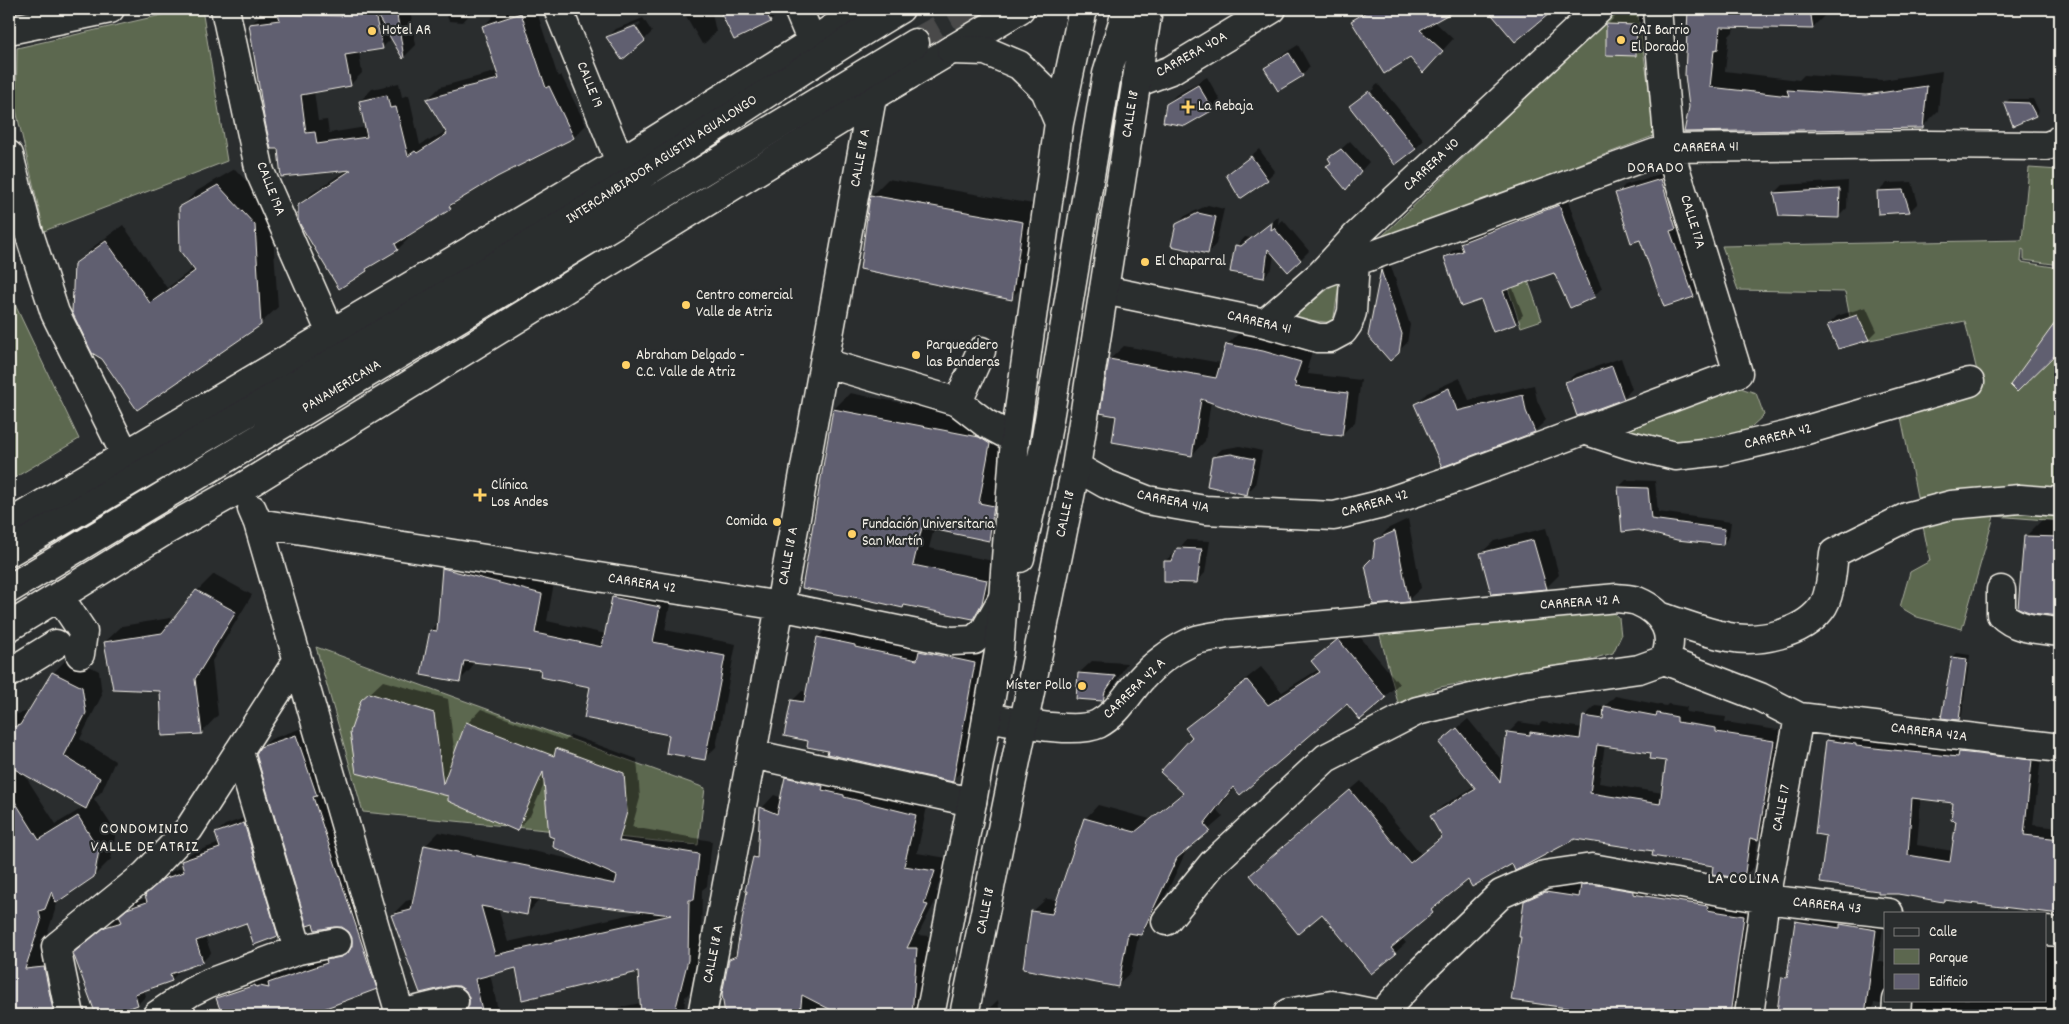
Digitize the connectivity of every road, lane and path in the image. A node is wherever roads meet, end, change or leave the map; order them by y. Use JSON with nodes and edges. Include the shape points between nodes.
{"nodes":[{"id":1,"x":110,"y":9,"type":"edge"},
{"id":2,"x":225,"y":9,"type":"edge"},
{"id":3,"x":558,"y":9,"type":"edge"},
{"id":4,"x":798,"y":9,"type":"edge"},
{"id":5,"x":900,"y":9,"type":"edge"},
{"id":6,"x":1020,"y":9,"type":"edge"},
{"id":7,"x":1083,"y":9,"type":"edge"},
{"id":8,"x":1127,"y":9,"type":"edge"},
{"id":9,"x":1148,"y":9,"type":"edge"},
{"id":10,"x":1272,"y":9,"type":"edge"},
{"id":11,"x":1599,"y":9,"type":"edge"},
{"id":12,"x":1657,"y":9,"type":"edge"},
{"id":13,"x":860,"y":21,"type":"edge"},
{"id":14,"x":9,"y":30,"type":"edge"},
{"id":15,"x":812,"y":42,"type":"junction"},
{"id":16,"x":915,"y":43,"type":"tunnel mouth"},
{"id":17,"x":951,"y":50,"type":"junction"},
{"id":18,"x":1136,"y":83,"type":"junction"},
{"id":19,"x":872,"y":97,"type":"junction"},
{"id":20,"x":1059,"y":122,"type":"junction"},
{"id":21,"x":2054,"y":143,"type":"edge"},
{"id":22,"x":1669,"y":148,"type":"junction"},
{"id":23,"x":9,"y":155,"type":"edge"},
{"id":24,"x":620,"y":162,"type":"junction"},
{"id":25,"x":677,"y":186,"type":"joint"},
{"id":26,"x":1355,"y":249,"type":"junction"},
{"id":27,"x":1104,"y":290,"type":"junction"},
{"id":28,"x":1265,"y":323,"type":"junction"},
{"id":29,"x":331,"y":333,"type":"junction"},
{"id":30,"x":981,"y":351,"type":"dead end"},
{"id":31,"x":825,"y":363,"type":"junction"},
{"id":32,"x":1738,"y":373,"type":"joint"},
{"id":33,"x":1970,"y":382,"type":"dead end"},
{"id":34,"x":958,"y":402,"type":"junction"},
{"id":35,"x":1584,"y":430,"type":"junction"},
{"id":36,"x":1015,"y":439,"type":"junction"},
{"id":37,"x":125,"y":454,"type":"junction"},
{"id":38,"x":1076,"y":467,"type":"junction"},
{"id":39,"x":243,"y":487,"type":"junction"},
{"id":40,"x":2060,"y":502,"type":"edge"},
{"id":41,"x":1275,"y":514,"type":"joint"},
{"id":42,"x":258,"y":523,"type":"junction"},
{"id":43,"x":9,"y":524,"type":"edge"},
{"id":44,"x":9,"y":552,"type":"edge"},
{"id":45,"x":9,"y":589,"type":"edge"},
{"id":46,"x":2001,"y":590,"type":"dead end"},
{"id":47,"x":59,"y":596,"type":"junction"},
{"id":48,"x":1003,"y":598,"type":"junction"},
{"id":49,"x":780,"y":606,"type":"junction"},
{"id":50,"x":1662,"y":617,"type":"junction"},
{"id":51,"x":9,"y":628,"type":"edge"},
{"id":52,"x":2060,"y":632,"type":"edge"},
{"id":53,"x":999,"y":652,"type":"junction"},
{"id":54,"x":1664,"y":660,"type":"junction"},
{"id":55,"x":297,"y":661,"type":"junction"},
{"id":56,"x":9,"y":674,"type":"edge"},
{"id":57,"x":987,"y":717,"type":"junction"},
{"id":58,"x":1798,"y":718,"type":"junction"},
{"id":59,"x":1024,"y":723,"type":"junction"},
{"id":60,"x":2060,"y":748,"type":"edge"},
{"id":61,"x":239,"y":751,"type":"junction"},
{"id":62,"x":752,"y":754,"type":"junction"},
{"id":63,"x":972,"y":802,"type":"junction"},
{"id":64,"x":1765,"y":899,"type":"junction"},
{"id":65,"x":1884,"y":912,"type":"edge"},
{"id":66,"x":1166,"y":921,"type":"dead end"},
{"id":67,"x":2046,"y":931,"type":"edge"},
{"id":68,"x":2060,"y":932,"type":"edge"},
{"id":69,"x":337,"y":942,"type":"dead end"},
{"id":70,"x":298,"y":950,"type":"junction"},
{"id":71,"x":454,"y":1001,"type":"dead end"},
{"id":72,"x":1897,"y":1002,"type":"edge"},
{"id":73,"x":1288,"y":1012,"type":"dead end"},
{"id":74,"x":70,"y":1015,"type":"edge"},
{"id":75,"x":157,"y":1015,"type":"edge"},
{"id":76,"x":398,"y":1015,"type":"edge"},
{"id":77,"x":702,"y":1015,"type":"edge"},
{"id":78,"x":930,"y":1015,"type":"edge"},
{"id":79,"x":964,"y":1015,"type":"edge"},
{"id":80,"x":1381,"y":1015,"type":"edge"},
{"id":81,"x":1749,"y":1015,"type":"edge"},
{"id":82,"x":1896,"y":1015,"type":"edge"}],
"edges":[{"from":1,"to":14,"type":"street"},
{"from":2,"to":29,"type":"street","name":"CALLE 19A","via":[[260,172]]},
{"from":3,"to":24,"type":"street","name":"CALLE 19"},
{"from":4,"to":15,"type":"street"},
{"from":5,"to":13,"type":"street","name":"INTERCAMBIADOR AGUSTIN AGUALONGO"},
{"from":6,"to":17,"type":"street"},
{"from":7,"to":20,"type":"street"},
{"from":8,"to":53,"type":"street","via":[[1106,74],[1045,443]]},
{"from":9,"to":18,"type":"street","name":"CALLE 18"},
{"from":10,"to":18,"type":"street","name":"CARRERA 40A","via":[[1170,70]]},
{"from":11,"to":26,"type":"street","name":"CARRERA 40"},
{"from":12,"to":22,"type":"street","name":"CALLE 17A"},
{"from":13,"to":15,"type":"street"},
{"from":13,"to":44,"type":"street","name":"INTERCAMBIADOR AGUSTIN AGUALONGO","via":[[614,193]]},
{"from":15,"to":24,"type":"street"},
{"from":16,"to":25,"type":"street","name":"INTERCAMBIADOR AGUSTIN AGUALONGO"},
{"from":17,"to":19,"type":"street"},
{"from":17,"to":20,"type":"street","via":[[986,51],[1019,65],[1045,90]]},
{"from":18,"to":27,"type":"street","name":"CALLE 18"},
{"from":19,"to":31,"type":"street","name":"CALLE 18 A"},
{"from":19,"to":39,"type":"street","via":[[843,118]]},
{"from":20,"to":36,"type":"street"},
{"from":21,"to":22,"type":"street","name":"CARRERA 41"},
{"from":22,"to":26,"type":"street","name":"CARRERA 41"},
{"from":22,"to":32,"type":"street","name":"CALLE 17A"},
{"from":23,"to":37,"type":"street","via":[[27,227],[55,312]]},
{"from":24,"to":29,"type":"street"},
{"from":25,"to":45,"type":"street","name":"PANAMERICANA"},
{"from":26,"to":28,"type":"street","name":"CARRERA 41"},
{"from":26,"to":28,"type":"street","name":"CARRERA 41","via":[[1352,312],[1343,331],[1330,338],[1318,338]]},
{"from":27,"to":28,"type":"street","name":"CARRERA 41"},
{"from":27,"to":38,"type":"street","name":"CALLE 18"},
{"from":29,"to":37,"type":"street"},
{"from":30,"to":34,"type":"street"},
{"from":31,"to":34,"type":"street"},
{"from":31,"to":49,"type":"street","name":"CALLE 18 A"},
{"from":32,"to":35,"type":"street","name":"CARRERA 42"},
{"from":33,"to":35,"type":"street","name":"CARRERA 42","via":[[1789,435],[1721,451],[1675,456]]},
{"from":34,"to":36,"type":"street","via":[[985,423]]},
{"from":35,"to":41,"type":"street","name":"CARRERA 42","via":[[1379,505],[1334,516]]},
{"from":36,"to":48,"type":"street"},
{"from":37,"to":43,"type":"street"},
{"from":38,"to":41,"type":"street","name":"CARRERA 41A","via":[[1106,484],[1147,500],[1205,510]]},
{"from":38,"to":59,"type":"street","name":"CALLE 18"},
{"from":39,"to":42,"type":"street"},
{"from":39,"to":47,"type":"street"},
{"from":40,"to":50,"type":"street","name":"CARRERA 42 A","via":[[2020,499],[1971,502],[1909,516],[1834,553],[1831,581],[1822,609],[1800,627],[1766,638],[1730,638]]},
{"from":42,"to":49,"type":"street","name":"CARRERA 42"},
{"from":42,"to":55,"type":"street"},
{"from":46,"to":52,"type":"street","via":[[2001,614],[2009,621],[2019,626]]},
{"from":47,"to":51,"type":"street"},
{"from":47,"to":56,"type":"street","via":[[83,632],[68,649]]},
{"from":48,"to":49,"type":"street","name":"CARRERA 42","via":[[985,630],[974,640],[951,642]]},
{"from":48,"to":53,"type":"street"},
{"from":49,"to":62,"type":"street","name":"CALLE 18 A"},
{"from":50,"to":54,"type":"street","via":[[1668,630],[1670,648]]},
{"from":50,"to":59,"type":"street","name":"CARRERA 42 A","via":[[1636,601],[1617,598],[1226,634],[1190,642],[1164,659],[1140,679],[1120,707],[1097,724],[1077,728]]},
{"from":53,"to":57,"type":"street"},
{"from":54,"to":58,"type":"street","via":[[1760,697]]},
{"from":54,"to":66,"type":"street","via":[[1639,669],[1525,686],[1417,711],[1326,758],[1213,863]]},
{"from":55,"to":61,"type":"street"},
{"from":55,"to":76,"type":"street"},
{"from":57,"to":59,"type":"street","name":"CARRERA 42 A"},
{"from":57,"to":63,"type":"street"},
{"from":58,"to":60,"type":"street","name":"CARRERA 42A"},
{"from":58,"to":64,"type":"street","name":"CALLE 17"},
{"from":59,"to":79,"type":"street","name":"CALLE 18"},
{"from":61,"to":70,"type":"street"},
{"from":61,"to":74,"type":"street","via":[[189,829],[145,875],[56,947]]},
{"from":62,"to":63,"type":"street"},
{"from":62,"to":77,"type":"street","name":"CALLE 18 A"},
{"from":63,"to":78,"type":"street"},
{"from":64,"to":65,"type":"street","name":"CARRERA 43"},
{"from":64,"to":80,"type":"street","name":"CARRERA 43","via":[[1592,868],[1544,875],[1501,894],[1405,987]]},
{"from":64,"to":81,"type":"street","name":"CALLE 17"},
{"from":67,"to":68,"type":"street"},
{"from":69,"to":70,"type":"street"},
{"from":70,"to":75,"type":"street","via":[[209,983]]},
{"from":71,"to":76,"type":"street"},
{"from":72,"to":82,"type":"street"},
{"from":73,"to":80,"type":"street","via":[[1332,1005]]}]}
